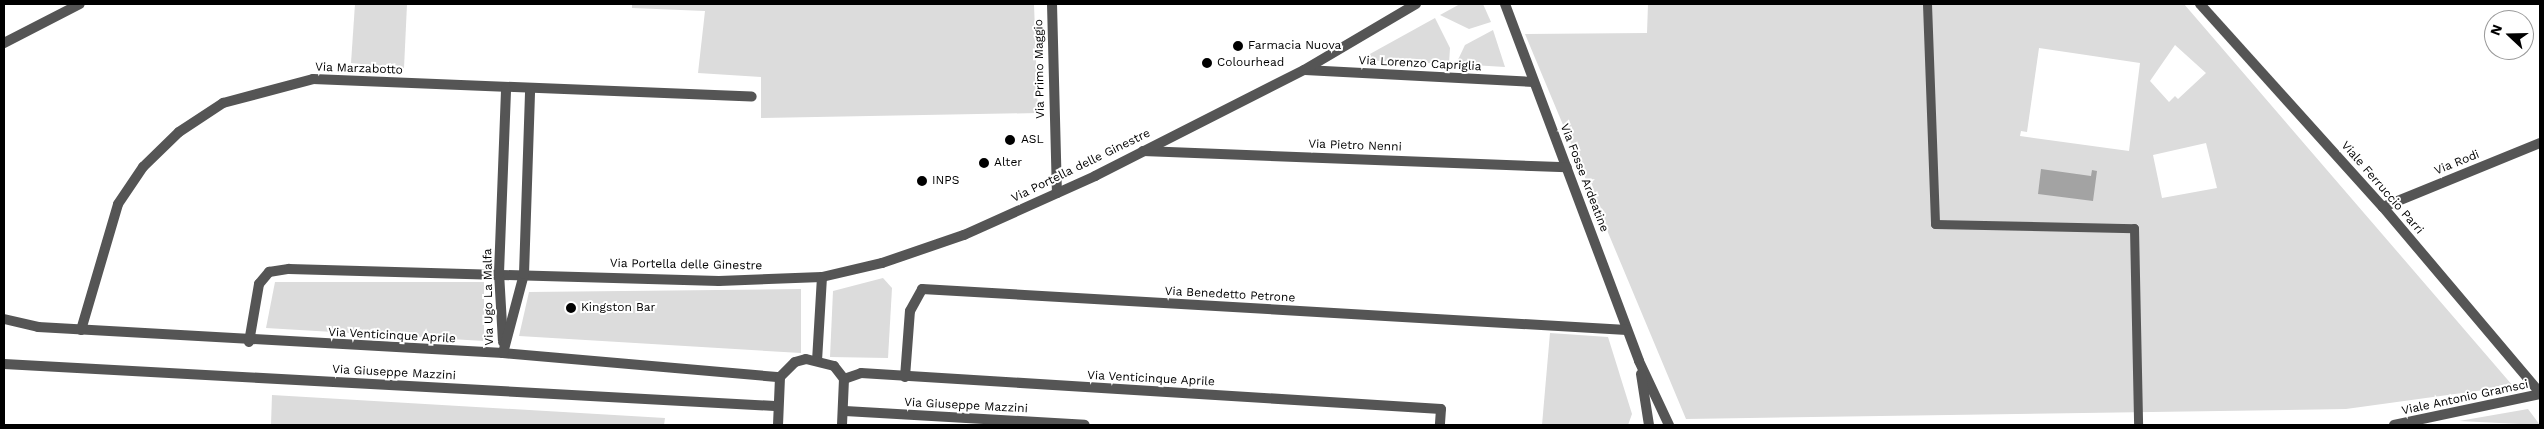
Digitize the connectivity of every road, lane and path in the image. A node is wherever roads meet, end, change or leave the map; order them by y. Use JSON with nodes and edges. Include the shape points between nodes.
{"nodes":[{"id":1,"x":80,"y":4,"type":"edge"},
{"id":2,"x":1052,"y":4,"type":"edge"},
{"id":3,"x":1416,"y":4,"type":"edge"},
{"id":4,"x":1505,"y":4,"type":"edge"},
{"id":5,"x":1927,"y":4,"type":"edge"},
{"id":6,"x":2200,"y":4,"type":"edge"},
{"id":7,"x":4,"y":43,"type":"edge"},
{"id":8,"x":1304,"y":70,"type":"junction"},
{"id":9,"x":1534,"y":82,"type":"junction"},
{"id":10,"x":506,"y":88,"type":"junction"},
{"id":11,"x":530,"y":90,"type":"junction"},
{"id":12,"x":752,"y":97,"type":"dead end"},
{"id":13,"x":2540,"y":143,"type":"edge"},
{"id":14,"x":1142,"y":151,"type":"junction"},
{"id":15,"x":1567,"y":167,"type":"junction"},
{"id":16,"x":1057,"y":194,"type":"junction"},
{"id":17,"x":2383,"y":207,"type":"junction"},
{"id":18,"x":499,"y":273,"type":"junction"},
{"id":19,"x":524,"y":274,"type":"junction"},
{"id":20,"x":822,"y":277,"type":"junction"},
{"id":21,"x":4,"y":318,"type":"edge"},
{"id":22,"x":81,"y":330,"type":"junction"},
{"id":23,"x":1627,"y":330,"type":"junction"},
{"id":24,"x":249,"y":342,"type":"junction"},
{"id":25,"x":503,"y":353,"type":"junction"},
{"id":26,"x":817,"y":360,"type":"junction"},
{"id":27,"x":1639,"y":361,"type":"junction"},
{"id":28,"x":6,"y":363,"type":"edge"},
{"id":29,"x":780,"y":377,"type":"junction"},
{"id":30,"x":905,"y":377,"type":"junction"},
{"id":31,"x":844,"y":378,"type":"junction"},
{"id":32,"x":2540,"y":393,"type":"edge"},
{"id":33,"x":776,"y":406,"type":"junction"},
{"id":34,"x":845,"y":411,"type":"junction"},
{"id":35,"x":778,"y":425,"type":"edge"},
{"id":36,"x":842,"y":425,"type":"edge"},
{"id":37,"x":1085,"y":425,"type":"edge"},
{"id":38,"x":1440,"y":425,"type":"edge"},
{"id":39,"x":1649,"y":425,"type":"edge"},
{"id":40,"x":1669,"y":425,"type":"edge"},
{"id":41,"x":2138,"y":425,"type":"edge"},
{"id":42,"x":2394,"y":425,"type":"edge"}],
"edges":[{"from":1,"to":7,"type":"street"},
{"from":2,"to":16,"type":"street","name":"Via Primo Maggio"},
{"from":3,"to":8,"type":"street","name":"Via Portella delle Ginestre"},
{"from":4,"to":9,"type":"street","name":"Via Fosse Ardeatine"},
{"from":5,"to":41,"type":"lane","via":[[1935,224],[2134,228]]},
{"from":6,"to":17,"type":"street","name":"Viale Ferruccio Parri"},
{"from":8,"to":9,"type":"street","name":"Via Lorenzo Capriglia"},
{"from":8,"to":14,"type":"street","name":"Via Portella delle Ginestre"},
{"from":9,"to":15,"type":"street","name":"Via Fosse Ardeatine"},
{"from":10,"to":11,"type":"street"},
{"from":10,"to":18,"type":"street","name":"Via Ugo La Malfa"},
{"from":10,"to":22,"type":"street","name":"Via Marzabotto","via":[[313,79],[222,104],[179,132],[143,167],[118,204]]},
{"from":11,"to":12,"type":"street"},
{"from":11,"to":19,"type":"street","name":"Via Ugo La Malfa"},
{"from":13,"to":17,"type":"street","name":"Via Rodi"},
{"from":14,"to":15,"type":"street","name":"Via Pietro Nenni"},
{"from":14,"to":16,"type":"street","name":"Via Portella delle Ginestre"},
{"from":15,"to":23,"type":"street","name":"Via Fosse Ardeatine"},
{"from":16,"to":20,"type":"street","name":"Via Portella delle Ginestre","via":[[937,244]]},
{"from":17,"to":32,"type":"street","name":"Viale Ferruccio Parri"},
{"from":18,"to":19,"type":"street","name":"Via Portella delle Ginestre"},
{"from":18,"to":24,"type":"street","name":"Via Portella delle Ginestre","via":[[269,272],[259,284]]},
{"from":18,"to":25,"type":"street","name":"Via Ugo La Malfa"},
{"from":19,"to":20,"type":"street","name":"Via Portella delle Ginestre","via":[[719,281]]},
{"from":19,"to":25,"type":"street","name":"Via Ugo La Malfa"},
{"from":20,"to":26,"type":"street"},
{"from":21,"to":22,"type":"street","name":"Via Venticinque Aprile"},
{"from":22,"to":24,"type":"street","name":"Via Venticinque Aprile"},
{"from":23,"to":27,"type":"street","name":"Via Fosse Ardeatine"},
{"from":23,"to":30,"type":"street","name":"Via Benedetto Petrone","via":[[922,289],[910,311]]},
{"from":24,"to":25,"type":"street","name":"Via Venticinque Aprile"},
{"from":25,"to":29,"type":"street","name":"Via Venticinque Aprile"},
{"from":26,"to":29,"type":"street","via":[[795,362]]},
{"from":26,"to":31,"type":"street","via":[[834,366]]},
{"from":27,"to":39,"type":"street"},
{"from":27,"to":40,"type":"street"},
{"from":28,"to":33,"type":"street","name":"Via Giuseppe Mazzini"},
{"from":29,"to":33,"type":"street"},
{"from":30,"to":31,"type":"street","name":"Via Venticinque Aprile","via":[[861,373]]},
{"from":30,"to":38,"type":"street","name":"Via Venticinque Aprile","via":[[1441,409]]},
{"from":31,"to":34,"type":"street"},
{"from":32,"to":42,"type":"street","name":"Viale Antonio Gramsci"},
{"from":33,"to":35,"type":"street"},
{"from":34,"to":36,"type":"street"},
{"from":34,"to":37,"type":"street","name":"Via Giuseppe Mazzini"}]}
